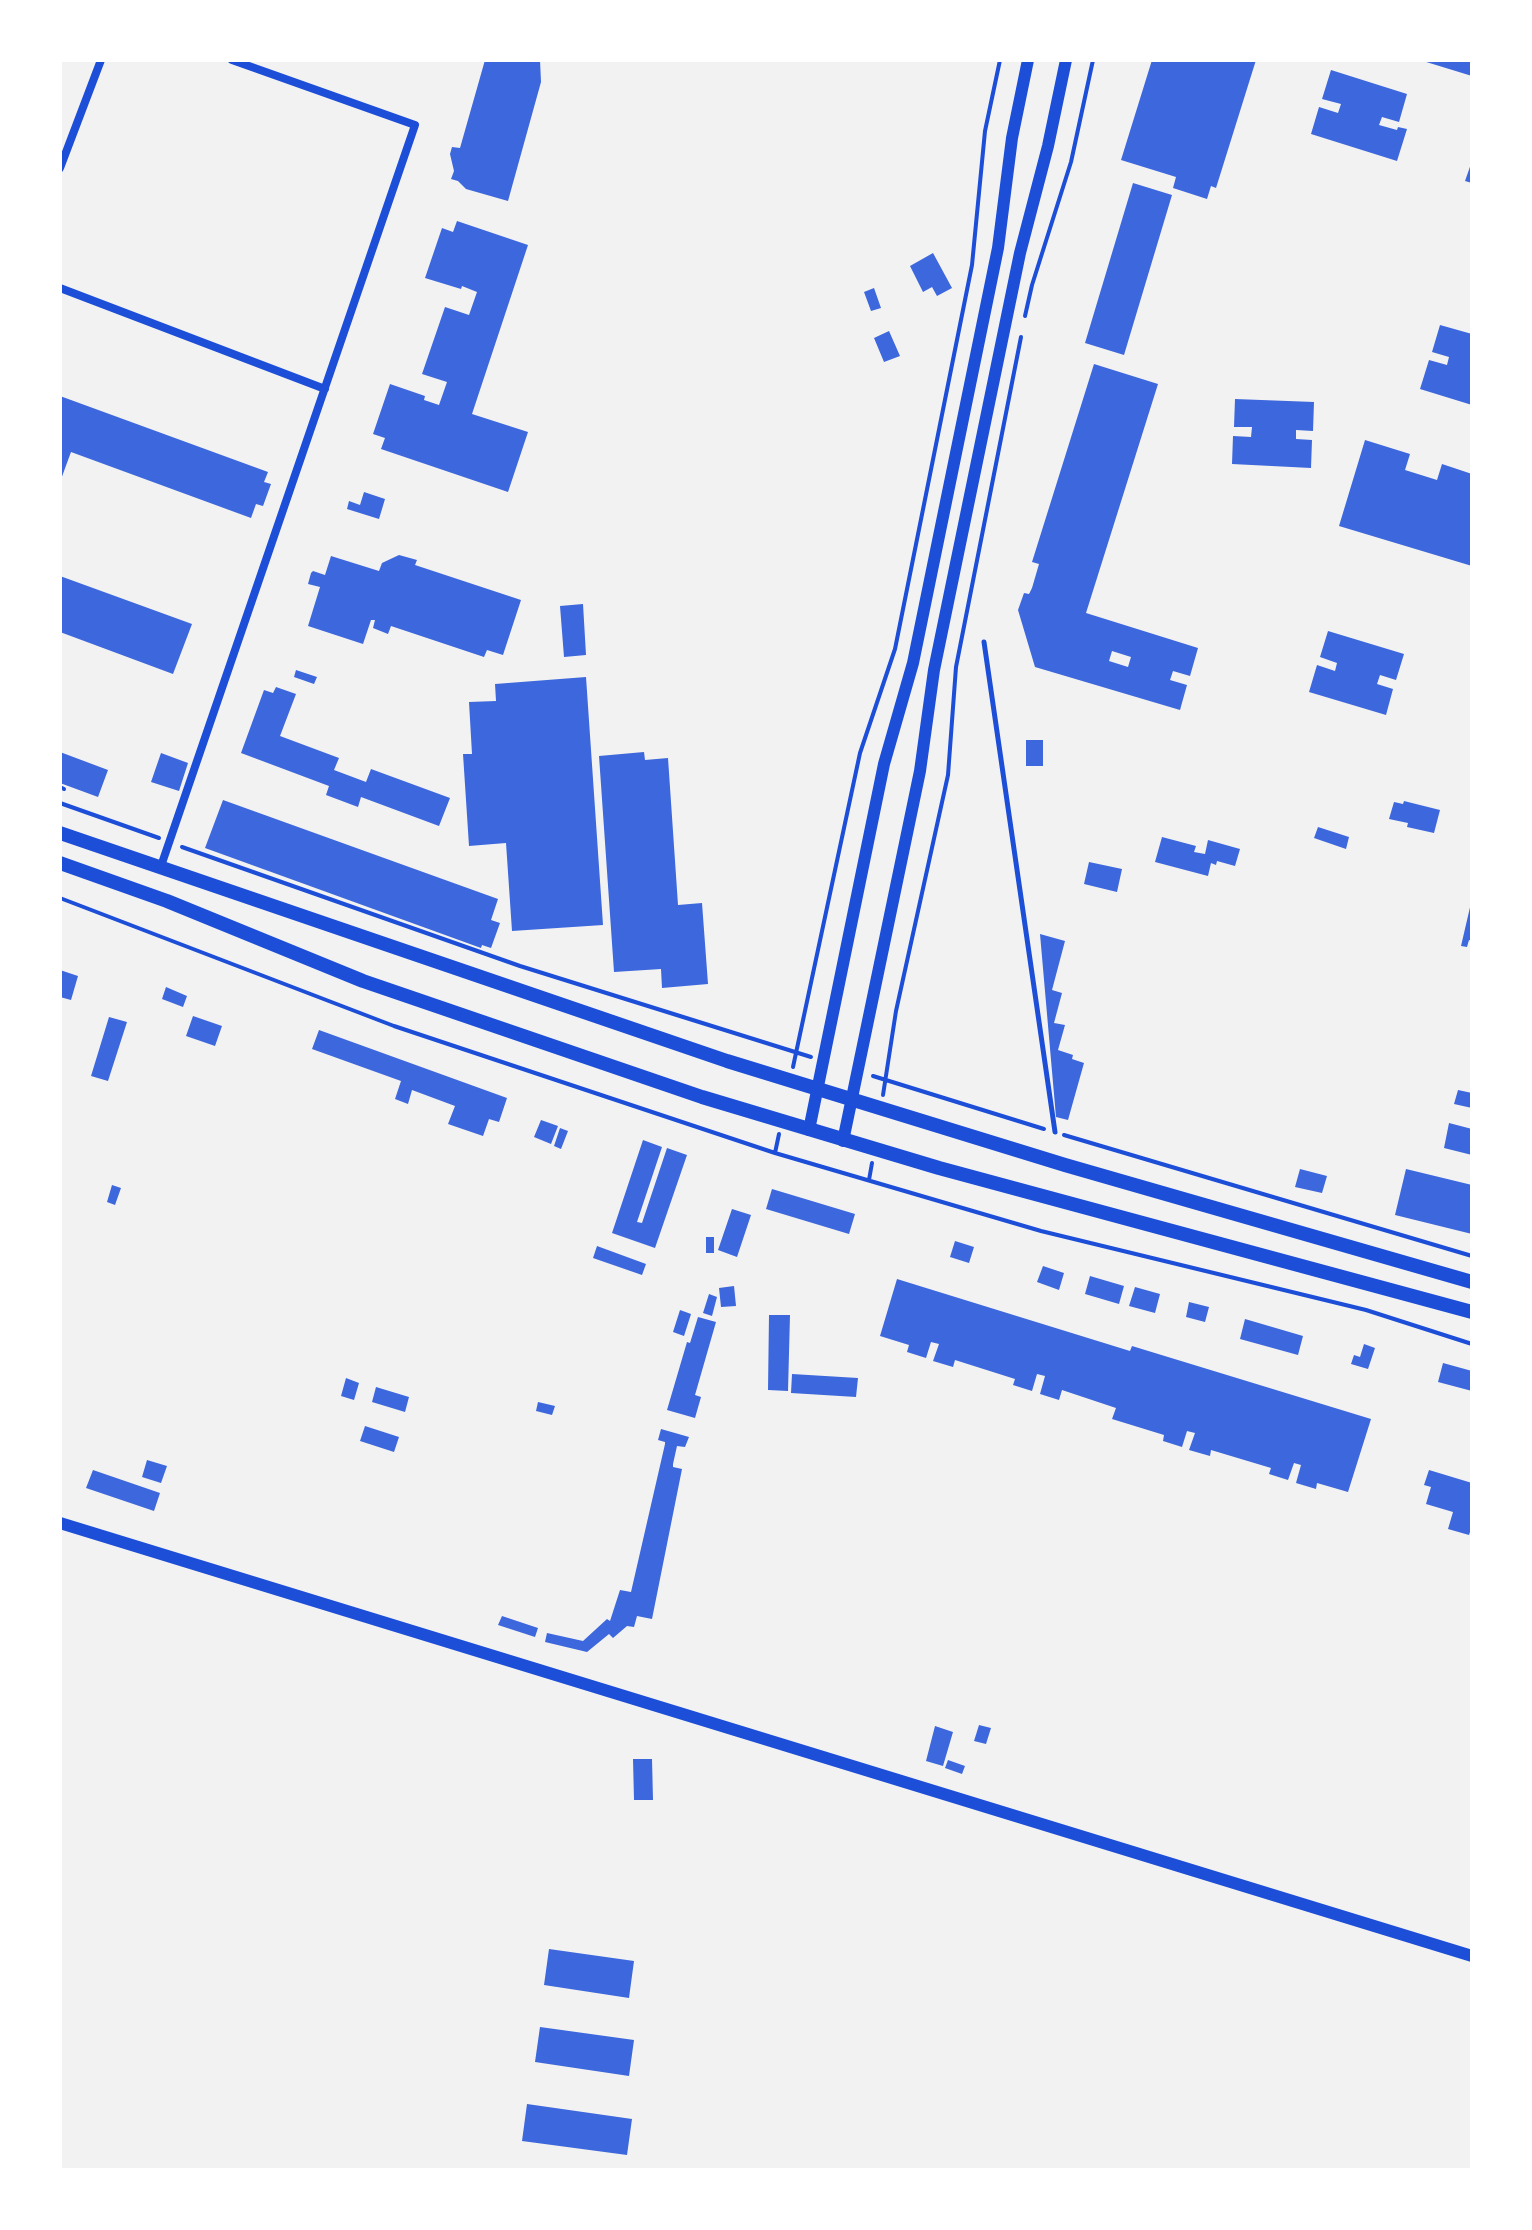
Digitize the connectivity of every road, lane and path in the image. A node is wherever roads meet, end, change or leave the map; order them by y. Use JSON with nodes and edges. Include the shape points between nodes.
{"nodes":[{"id":1,"x":101,"y":60,"type":"edge"},
{"id":2,"x":232,"y":60,"type":"edge"},
{"id":3,"x":1000,"y":60,"type":"edge"},
{"id":4,"x":1028,"y":60,"type":"edge"},
{"id":5,"x":1066,"y":60,"type":"edge"},
{"id":6,"x":1093,"y":60,"type":"edge"},
{"id":7,"x":60,"y":168,"type":"edge"},
{"id":8,"x":60,"y":288,"type":"edge"},
{"id":9,"x":325,"y":389,"type":"junction"},
{"id":10,"x":984,"y":642,"type":"dead end"},
{"id":11,"x":60,"y":803,"type":"edge"},
{"id":12,"x":60,"y":833,"type":"edge"},
{"id":13,"x":169,"y":842,"type":"junction"},
{"id":14,"x":60,"y":863,"type":"edge"},
{"id":15,"x":161,"y":866,"type":"junction"},
{"id":16,"x":60,"y":898,"type":"edge"},
{"id":17,"x":796,"y":1053,"type":"junction"},
{"id":18,"x":823,"y":1061,"type":"junction"},
{"id":19,"x":858,"y":1072,"type":"junction"},
{"id":20,"x":885,"y":1080,"type":"junction"},
{"id":21,"x":790,"y":1081,"type":"junction"},
{"id":22,"x":817,"y":1089,"type":"junction"},
{"id":23,"x":852,"y":1100,"type":"junction"},
{"id":24,"x":881,"y":1108,"type":"junction"},
{"id":25,"x":781,"y":1122,"type":"junction"},
{"id":26,"x":809,"y":1130,"type":"junction"},
{"id":27,"x":1055,"y":1132,"type":"junction"},
{"id":28,"x":843,"y":1141,"type":"junction"},
{"id":29,"x":874,"y":1149,"type":"junction"},
{"id":30,"x":775,"y":1153,"type":"junction"},
{"id":31,"x":869,"y":1180,"type":"junction"},
{"id":32,"x":1472,"y":1256,"type":"edge"},
{"id":33,"x":1472,"y":1282,"type":"edge"},
{"id":34,"x":1472,"y":1312,"type":"edge"},
{"id":35,"x":1472,"y":1344,"type":"edge"},
{"id":36,"x":60,"y":1523,"type":"edge"},
{"id":37,"x":1472,"y":1956,"type":"edge"}],
"edges":[{"from":1,"to":7,"type":"street"},
{"from":2,"to":9,"type":"street","via":[[415,125]]},
{"from":3,"to":17,"type":"path","via":[[985,131],[975,252],[897,637],[856,767]]},
{"from":4,"to":18,"type":"street","via":[[998,248],[916,648],[884,764]]},
{"from":5,"to":19,"type":"street","via":[[1020,253],[934,670],[920,771]]},
{"from":6,"to":20,"type":"path","via":[[1074,151],[1023,324],[956,667],[948,775]]},
{"from":8,"to":9,"type":"street"},
{"from":9,"to":13,"type":"street"},
{"from":10,"to":27,"type":"lane"},
{"from":11,"to":13,"type":"path"},
{"from":12,"to":15,"type":"main road"},
{"from":13,"to":15,"type":"street"},
{"from":13,"to":17,"type":"path","via":[[520,966]]},
{"from":14,"to":25,"type":"main road","via":[[363,981]]},
{"from":15,"to":21,"type":"main road"},
{"from":16,"to":30,"type":"path","via":[[394,1026]]},
{"from":17,"to":18,"type":"path"},
{"from":17,"to":21,"type":"path"},
{"from":18,"to":22,"type":"street"},
{"from":19,"to":20,"type":"path"},
{"from":19,"to":23,"type":"street"},
{"from":20,"to":24,"type":"path"},
{"from":20,"to":27,"type":"path"},
{"from":21,"to":22,"type":"main road"},
{"from":22,"to":23,"type":"main road"},
{"from":22,"to":26,"type":"street"},
{"from":23,"to":24,"type":"main road"},
{"from":23,"to":28,"type":"street"},
{"from":24,"to":33,"type":"main road"},
{"from":25,"to":26,"type":"main road"},
{"from":25,"to":30,"type":"path"},
{"from":26,"to":28,"type":"main road"},
{"from":27,"to":32,"type":"path"},
{"from":28,"to":29,"type":"main road"},
{"from":29,"to":31,"type":"path"},
{"from":29,"to":34,"type":"main road"},
{"from":30,"to":31,"type":"path"},
{"from":31,"to":35,"type":"path","via":[[1041,1231],[1366,1310]]},
{"from":36,"to":37,"type":"street"}]}
